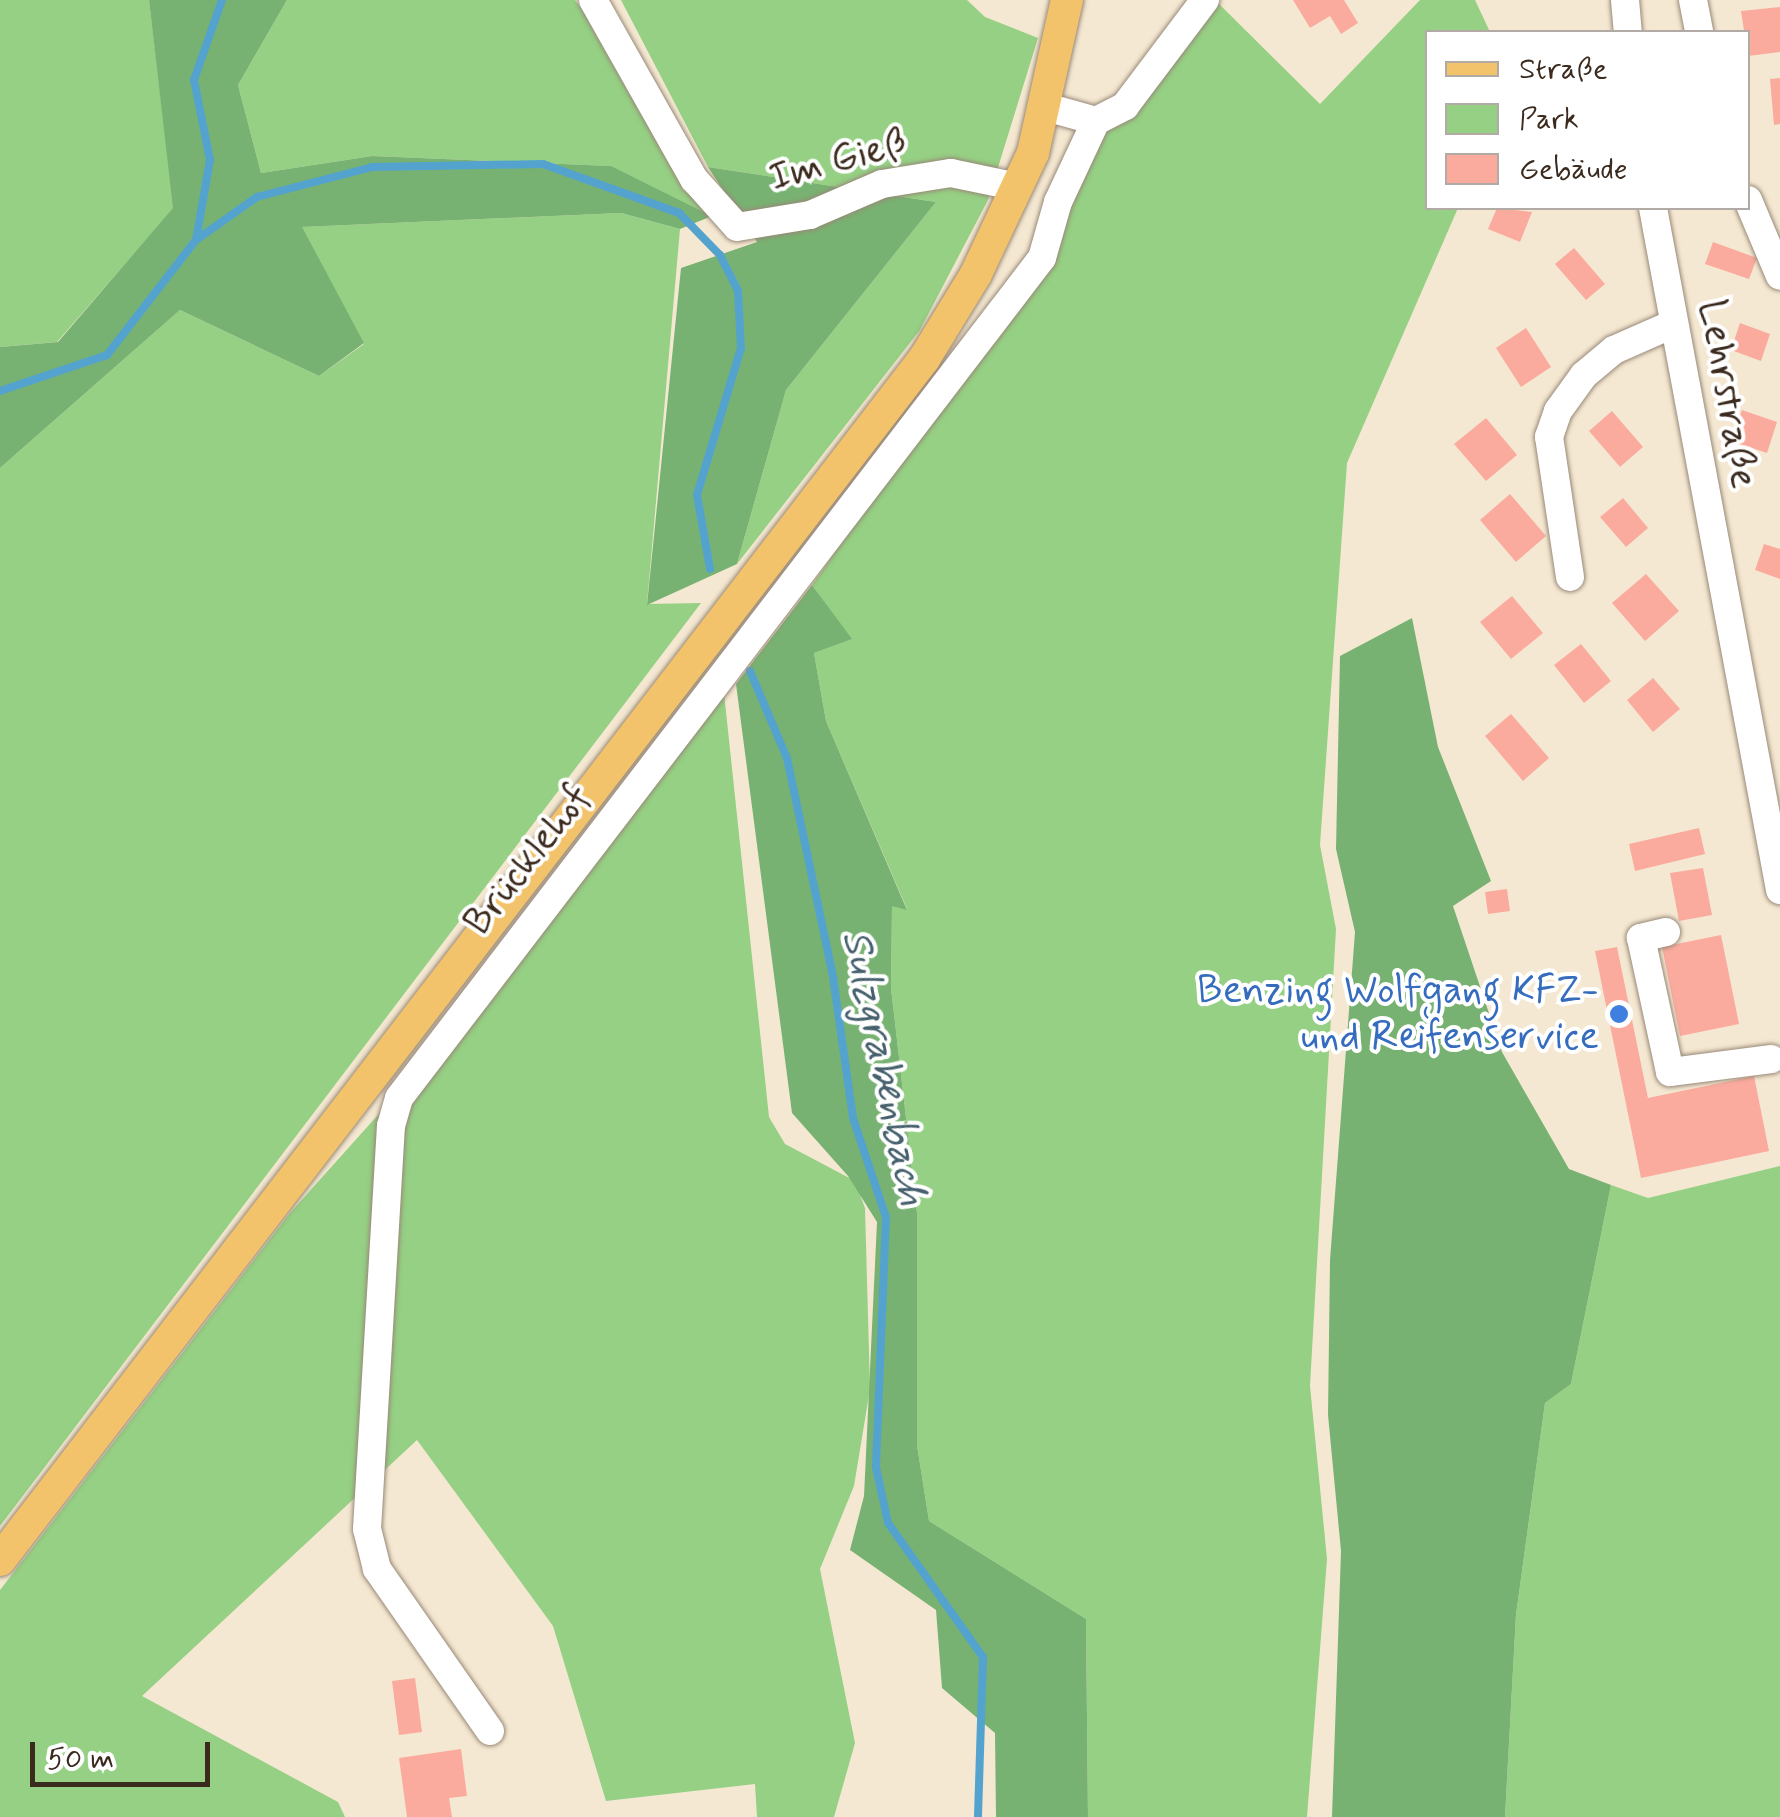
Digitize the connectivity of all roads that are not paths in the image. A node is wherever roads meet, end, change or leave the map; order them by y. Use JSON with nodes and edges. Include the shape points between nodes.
{"nodes":[{"id":1,"x":593,"y":0,"type":"edge"},
{"id":2,"x":1067,"y":0,"type":"edge"},
{"id":3,"x":1205,"y":0,"type":"edge"},
{"id":4,"x":1625,"y":0,"type":"edge"},
{"id":5,"x":1692,"y":0,"type":"edge"},
{"id":6,"x":1628,"y":30,"type":"edge"},
{"id":7,"x":1699,"y":30,"type":"edge"},
{"id":8,"x":1046,"y":107,"type":"junction"},
{"id":9,"x":1096,"y":121,"type":"junction"},
{"id":10,"x":1018,"y":187,"type":"junction"},
{"id":11,"x":1750,"y":205,"type":"edge"},
{"id":12,"x":1654,"y":210,"type":"edge"},
{"id":13,"x":1780,"y":276,"type":"edge"},
{"id":14,"x":1673,"y":324,"type":"junction"},
{"id":15,"x":1570,"y":577,"type":"dead end"},
{"id":16,"x":1779,"y":881,"type":"edge"},
{"id":17,"x":1666,"y":932,"type":"dead end"},
{"id":18,"x":1771,"y":1058,"type":"dead end"},
{"id":19,"x":0,"y":1560,"type":"edge"},
{"id":20,"x":490,"y":1731,"type":"dead end"}],
"edges":[{"from":1,"to":10,"type":"street","name":"Im Gieß","via":[[694,179],[737,227],[810,216],[882,184],[951,174]]},
{"from":2,"to":8,"type":"main road"},
{"from":3,"to":9,"type":"street","via":[[1125,106]]},
{"from":4,"to":6,"type":"street"},
{"from":5,"to":7,"type":"street"},
{"from":8,"to":9,"type":"street"},
{"from":8,"to":10,"type":"main road"},
{"from":9,"to":20,"type":"street","name":"Brücklehof","via":[[1058,202],[1042,258],[399,1098],[390,1126],[366,1529],[377,1569]]},
{"from":10,"to":19,"type":"main road","via":[[976,274],[856,450]]},
{"from":11,"to":13,"type":"street"},
{"from":12,"to":14,"type":"street","name":"Lehrstraße"},
{"from":14,"to":15,"type":"street","via":[[1614,350],[1584,375],[1558,411],[1549,438]]},
{"from":14,"to":16,"type":"street","name":"Lehrstraße"},
{"from":17,"to":18,"type":"street","via":[[1641,938],[1670,1072]]}]}
